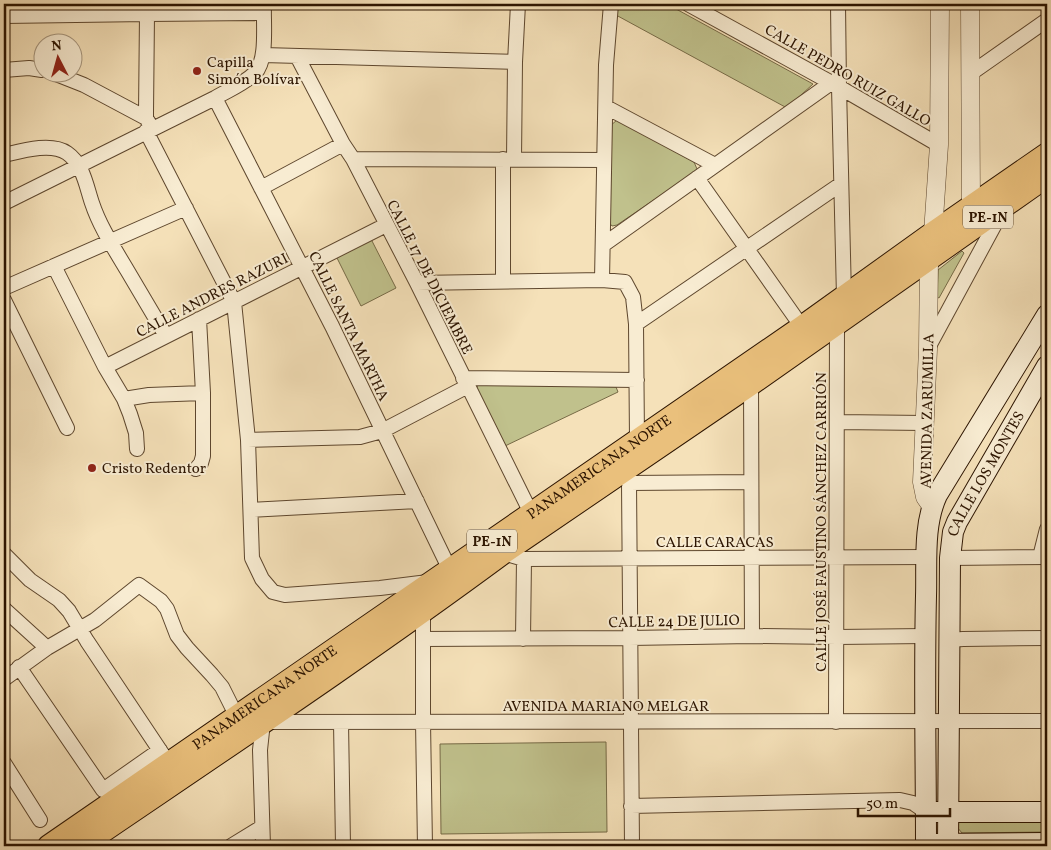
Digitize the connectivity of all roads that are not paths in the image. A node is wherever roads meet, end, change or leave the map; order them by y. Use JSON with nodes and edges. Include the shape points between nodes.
{"nodes":[{"id":1,"x":518,"y":4,"type":"edge"},
{"id":2,"x":610,"y":4,"type":"edge"},
{"id":3,"x":688,"y":4,"type":"edge"},
{"id":4,"x":838,"y":4,"type":"edge"},
{"id":5,"x":940,"y":4,"type":"edge"},
{"id":6,"x":970,"y":4,"type":"edge"},
{"id":7,"x":227,"y":9,"type":"edge"},
{"id":8,"x":264,"y":9,"type":"edge"},
{"id":9,"x":59,"y":10,"type":"edge"},
{"id":10,"x":147,"y":14,"type":"junction"},
{"id":11,"x":4,"y":16,"type":"edge"},
{"id":12,"x":1047,"y":20,"type":"edge"},
{"id":13,"x":264,"y":56,"type":"junction"},
{"id":14,"x":297,"y":56,"type":"junction"},
{"id":15,"x":515,"y":62,"type":"junction"},
{"id":16,"x":32,"y":68,"type":"edge"},
{"id":17,"x":4,"y":70,"type":"edge"},
{"id":18,"x":970,"y":74,"type":"junction"},
{"id":19,"x":76,"y":82,"type":"edge"},
{"id":20,"x":835,"y":85,"type":"junction"},
{"id":21,"x":214,"y":98,"type":"junction"},
{"id":22,"x":606,"y":107,"type":"junction"},
{"id":23,"x":148,"y":126,"type":"junction"},
{"id":24,"x":343,"y":144,"type":"junction"},
{"id":25,"x":940,"y":145,"type":"junction"},
{"id":26,"x":1047,"y":154,"type":"edge"},
{"id":27,"x":4,"y":155,"type":"edge"},
{"id":28,"x":352,"y":158,"type":"junction"},
{"id":29,"x":509,"y":159,"type":"junction"},
{"id":30,"x":604,"y":160,"type":"junction"},
{"id":31,"x":79,"y":165,"type":"junction"},
{"id":32,"x":715,"y":165,"type":"junction"},
{"id":33,"x":1047,"y":176,"type":"edge"},
{"id":34,"x":697,"y":178,"type":"junction"},
{"id":35,"x":841,"y":184,"type":"junction"},
{"id":36,"x":261,"y":188,"type":"junction"},
{"id":37,"x":4,"y":203,"type":"edge"},
{"id":38,"x":1004,"y":206,"type":"junction"},
{"id":39,"x":971,"y":207,"type":"junction"},
{"id":40,"x":186,"y":208,"type":"junction"},
{"id":41,"x":386,"y":225,"type":"junction"},
{"id":42,"x":933,"y":233,"type":"junction"},
{"id":43,"x":110,"y":241,"type":"junction"},
{"id":44,"x":602,"y":245,"type":"junction"},
{"id":45,"x":746,"y":249,"type":"junction"},
{"id":46,"x":929,"y":259,"type":"junction"},
{"id":47,"x":54,"y":266,"type":"junction"},
{"id":48,"x":302,"y":268,"type":"junction"},
{"id":49,"x":602,"y":280,"type":"junction"},
{"id":50,"x":503,"y":281,"type":"junction"},
{"id":51,"x":417,"y":283,"type":"junction"},
{"id":52,"x":4,"y":288,"type":"edge"},
{"id":53,"x":844,"y":297,"type":"junction"},
{"id":54,"x":4,"y":300,"type":"edge"},
{"id":55,"x":234,"y":302,"type":"junction"},
{"id":56,"x":1047,"y":315,"type":"edge"},
{"id":57,"x":200,"y":319,"type":"junction"},
{"id":58,"x":838,"y":323,"type":"junction"},
{"id":59,"x":636,"y":324,"type":"junction"},
{"id":60,"x":802,"y":327,"type":"junction"},
{"id":61,"x":166,"y":336,"type":"junction"},
{"id":62,"x":928,"y":349,"type":"junction"},
{"id":63,"x":105,"y":366,"type":"junction"},
{"id":64,"x":1047,"y":366,"type":"edge"},
{"id":65,"x":637,"y":380,"type":"junction"},
{"id":66,"x":465,"y":382,"type":"junction"},
{"id":67,"x":751,"y":384,"type":"junction"},
{"id":68,"x":203,"y":393,"type":"junction"},
{"id":69,"x":124,"y":399,"type":"junction"},
{"id":70,"x":837,"y":422,"type":"junction"},
{"id":71,"x":925,"y":422,"type":"junction"},
{"id":72,"x":67,"y":428,"type":"dead end"},
{"id":73,"x":382,"y":430,"type":"junction"},
{"id":74,"x":248,"y":440,"type":"junction"},
{"id":75,"x":637,"y":440,"type":"junction"},
{"id":76,"x":137,"y":449,"type":"dead end"},
{"id":77,"x":196,"y":469,"type":"dead end"},
{"id":78,"x":625,"y":478,"type":"junction"},
{"id":79,"x":751,"y":482,"type":"junction"},
{"id":80,"x":417,"y":501,"type":"junction"},
{"id":81,"x":932,"y":506,"type":"junction"},
{"id":82,"x":251,"y":510,"type":"junction"},
{"id":83,"x":531,"y":513,"type":"junction"},
{"id":84,"x":1047,"y":529,"type":"edge"},
{"id":85,"x":503,"y":553,"type":"junction"},
{"id":86,"x":4,"y":554,"type":"edge"},
{"id":87,"x":837,"y":557,"type":"junction"},
{"id":88,"x":927,"y":557,"type":"junction"},
{"id":89,"x":1044,"y":557,"type":"edge"},
{"id":90,"x":630,"y":558,"type":"junction"},
{"id":91,"x":752,"y":558,"type":"junction"},
{"id":92,"x":950,"y":558,"type":"junction"},
{"id":93,"x":524,"y":559,"type":"junction"},
{"id":94,"x":442,"y":576,"type":"junction"},
{"id":95,"x":4,"y":609,"type":"edge"},
{"id":96,"x":423,"y":610,"type":"junction"},
{"id":97,"x":81,"y":629,"type":"junction"},
{"id":98,"x":752,"y":636,"type":"junction"},
{"id":99,"x":925,"y":636,"type":"junction"},
{"id":100,"x":837,"y":637,"type":"junction"},
{"id":101,"x":630,"y":638,"type":"junction"},
{"id":102,"x":1047,"y":638,"type":"edge"},
{"id":103,"x":423,"y":639,"type":"junction"},
{"id":104,"x":523,"y":639,"type":"junction"},
{"id":105,"x":950,"y":640,"type":"junction"},
{"id":106,"x":46,"y":648,"type":"junction"},
{"id":107,"x":19,"y":667,"type":"junction"},
{"id":108,"x":4,"y":679,"type":"edge"},
{"id":109,"x":237,"y":717,"type":"junction"},
{"id":110,"x":1047,"y":721,"type":"edge"},
{"id":111,"x":263,"y":722,"type":"junction"},
{"id":112,"x":341,"y":722,"type":"junction"},
{"id":113,"x":423,"y":722,"type":"junction"},
{"id":114,"x":631,"y":722,"type":"junction"},
{"id":115,"x":836,"y":722,"type":"junction"},
{"id":116,"x":925,"y":722,"type":"junction"},
{"id":117,"x":949,"y":722,"type":"junction"},
{"id":118,"x":165,"y":757,"type":"junction"},
{"id":119,"x":4,"y":764,"type":"edge"},
{"id":120,"x":8,"y":779,"type":"edge"},
{"id":121,"x":632,"y":806,"type":"junction"},
{"id":122,"x":926,"y":812,"type":"junction"},
{"id":123,"x":948,"y":812,"type":"junction"},
{"id":124,"x":1047,"y":812,"type":"edge"},
{"id":125,"x":40,"y":820,"type":"dead end"},
{"id":126,"x":262,"y":827,"type":"junction"},
{"id":127,"x":1047,"y":843,"type":"edge"},
{"id":128,"x":926,"y":845,"type":"edge"},
{"id":129,"x":948,"y":845,"type":"edge"},
{"id":130,"x":49,"y":846,"type":"edge"},
{"id":131,"x":81,"y":846,"type":"edge"},
{"id":132,"x":231,"y":846,"type":"edge"},
{"id":133,"x":263,"y":846,"type":"edge"},
{"id":134,"x":343,"y":846,"type":"edge"},
{"id":135,"x":425,"y":846,"type":"edge"},
{"id":136,"x":632,"y":846,"type":"edge"}],
"edges":[{"from":1,"to":15,"type":"street"},
{"from":2,"to":22,"type":"street"},
{"from":3,"to":20,"type":"street","name":"CALLE PEDRO RUIZ GALLO"},
{"from":4,"to":20,"type":"street"},
{"from":5,"to":25,"type":"street","name":"AVENIDA ZARUMILLA"},
{"from":6,"to":18,"type":"street"},
{"from":7,"to":8,"type":"street"},
{"from":7,"to":10,"type":"street"},
{"from":8,"to":13,"type":"street"},
{"from":9,"to":10,"type":"street"},
{"from":9,"to":11,"type":"street"},
{"from":10,"to":23,"type":"street"},
{"from":12,"to":18,"type":"street"},
{"from":13,"to":14,"type":"street"},
{"from":13,"to":21,"type":"street","via":[[256,72]]},
{"from":14,"to":15,"type":"street"},
{"from":14,"to":24,"type":"street","name":"CALLE 17 DE DICIEMBRE"},
{"from":15,"to":29,"type":"street"},
{"from":16,"to":17,"type":"street"},
{"from":18,"to":39,"type":"street"},
{"from":19,"to":23,"type":"street"},
{"from":20,"to":25,"type":"street","name":"CALLE PEDRO RUIZ GALLO"},
{"from":20,"to":32,"type":"street"},
{"from":20,"to":35,"type":"street"},
{"from":21,"to":23,"type":"street"},
{"from":21,"to":36,"type":"street","name":"CALLE SANTA MARTHA"},
{"from":22,"to":30,"type":"street"},
{"from":22,"to":32,"type":"street"},
{"from":23,"to":31,"type":"street"},
{"from":23,"to":40,"type":"street"},
{"from":24,"to":28,"type":"street","name":"CALLE 17 DE DICIEMBRE"},
{"from":24,"to":36,"type":"street"},
{"from":25,"to":42,"type":"street","name":"AVENIDA ZARUMILLA"},
{"from":26,"to":39,"type":"highway","name":"PANAMERICANA NORTE","number":"PE-1N"},
{"from":27,"to":31,"type":"street","via":[[23,150],[59,149]]},
{"from":28,"to":29,"type":"street"},
{"from":28,"to":41,"type":"street","name":"CALLE 17 DE DICIEMBRE"},
{"from":29,"to":30,"type":"street"},
{"from":29,"to":50,"type":"street"},
{"from":30,"to":44,"type":"street"},
{"from":31,"to":37,"type":"street"},
{"from":31,"to":43,"type":"street"},
{"from":32,"to":34,"type":"street"},
{"from":33,"to":38,"type":"highway","name":"PANAMERICANA NORTE","number":"PE-1N"},
{"from":34,"to":44,"type":"street"},
{"from":34,"to":45,"type":"street"},
{"from":35,"to":45,"type":"street"},
{"from":35,"to":53,"type":"street"},
{"from":36,"to":48,"type":"street","name":"CALLE SANTA MARTHA"},
{"from":38,"to":46,"type":"highway","name":"PANAMERICANA NORTE","number":"PE-1N"},
{"from":38,"to":62,"type":"street"},
{"from":39,"to":42,"type":"highway","name":"PANAMERICANA NORTE","number":"PE-1N"},
{"from":40,"to":43,"type":"street"},
{"from":40,"to":55,"type":"street"},
{"from":41,"to":48,"type":"street","name":"CALLE ANDRES RAZURI"},
{"from":41,"to":51,"type":"street","name":"CALLE 17 DE DICIEMBRE"},
{"from":42,"to":46,"type":"street","name":"AVENIDA ZARUMILLA"},
{"from":42,"to":53,"type":"highway","name":"PANAMERICANA NORTE","number":"PE-1N"},
{"from":43,"to":47,"type":"street"},
{"from":43,"to":61,"type":"street"},
{"from":44,"to":49,"type":"street"},
{"from":45,"to":59,"type":"street"},
{"from":45,"to":60,"type":"street"},
{"from":46,"to":58,"type":"highway","name":"PANAMERICANA NORTE","number":"PE-1N"},
{"from":46,"to":62,"type":"street","name":"AVENIDA ZARUMILLA"},
{"from":47,"to":52,"type":"street"},
{"from":47,"to":63,"type":"street"},
{"from":48,"to":55,"type":"street","name":"CALLE ANDRES RAZURI"},
{"from":48,"to":73,"type":"street","name":"CALLE SANTA MARTHA"},
{"from":49,"to":50,"type":"street"},
{"from":49,"to":59,"type":"street","via":[[625,282],[633,297]]},
{"from":50,"to":51,"type":"street"},
{"from":51,"to":66,"type":"street","name":"CALLE 17 DE DICIEMBRE"},
{"from":53,"to":60,"type":"highway","name":"PANAMERICANA NORTE","number":"PE-1N"},
{"from":54,"to":72,"type":"street"},
{"from":55,"to":57,"type":"street","name":"CALLE ANDRES RAZURI"},
{"from":55,"to":74,"type":"street"},
{"from":56,"to":81,"type":"main road"},
{"from":57,"to":61,"type":"street","name":"CALLE ANDRES RAZURI"},
{"from":57,"to":68,"type":"street"},
{"from":58,"to":67,"type":"highway","name":"PANAMERICANA NORTE","number":"PE-1N"},
{"from":58,"to":70,"type":"street","name":"CALLE JOSÉ FAUSTINO SÁNCHEZ CARRIÓN"},
{"from":59,"to":65,"type":"street"},
{"from":60,"to":75,"type":"highway","name":"PANAMERICANA NORTE","number":"PE-1N"},
{"from":61,"to":63,"type":"street","name":"CALLE ANDRES RAZURI"},
{"from":62,"to":71,"type":"street","name":"AVENIDA ZARUMILLA"},
{"from":63,"to":69,"type":"street"},
{"from":64,"to":92,"type":"main road","name":"CALLE LOS MONTES","via":[[957,522]]},
{"from":65,"to":66,"type":"street"},
{"from":65,"to":75,"type":"street"},
{"from":66,"to":73,"type":"street"},
{"from":66,"to":83,"type":"street","name":"CALLE 17 DE DICIEMBRE"},
{"from":67,"to":78,"type":"highway","name":"PANAMERICANA NORTE","number":"PE-1N"},
{"from":67,"to":79,"type":"street"},
{"from":68,"to":69,"type":"street"},
{"from":68,"to":77,"type":"street","via":[[203,456]]},
{"from":69,"to":76,"type":"street","via":[[136,433]]},
{"from":70,"to":71,"type":"street"},
{"from":70,"to":87,"type":"street","name":"CALLE JOSÉ FAUSTINO SÁNCHEZ CARRIÓN"},
{"from":71,"to":81,"type":"street","name":"AVENIDA ZARUMILLA","via":[[922,482],[925,497]]},
{"from":73,"to":74,"type":"street","via":[[360,437]]},
{"from":73,"to":80,"type":"street","name":"CALLE SANTA MARTHA"},
{"from":74,"to":82,"type":"street"},
{"from":75,"to":83,"type":"highway","name":"PANAMERICANA NORTE","number":"PE-1N"},
{"from":78,"to":79,"type":"street"},
{"from":78,"to":85,"type":"highway","name":"PANAMERICANA NORTE","number":"PE-1N"},
{"from":78,"to":90,"type":"street"},
{"from":79,"to":91,"type":"street"},
{"from":80,"to":82,"type":"street"},
{"from":80,"to":94,"type":"street","name":"CALLE SANTA MARTHA"},
{"from":81,"to":88,"type":"main road","name":"AVENIDA ZARUMILLA"},
{"from":82,"to":94,"type":"street","via":[[252,558],[262,579],[273,592],[285,595],[380,588]]},
{"from":83,"to":94,"type":"highway","name":"PANAMERICANA NORTE","number":"PE-1N"},
{"from":84,"to":89,"type":"street"},
{"from":85,"to":93,"type":"street","name":"CALLE CARACAS"},
{"from":85,"to":96,"type":"highway","name":"PANAMERICANA NORTE","number":"PE-1N"},
{"from":86,"to":97,"type":"street","via":[[30,580],[59,600]]},
{"from":87,"to":88,"type":"street","name":"CALLE CARACAS"},
{"from":87,"to":91,"type":"street","name":"CALLE CARACAS"},
{"from":87,"to":100,"type":"street","name":"CALLE JOSÉ FAUSTINO SÁNCHEZ CARRIÓN"},
{"from":88,"to":99,"type":"main road","name":"AVENIDA ZARUMILLA"},
{"from":89,"to":92,"type":"street"},
{"from":90,"to":91,"type":"street","name":"CALLE CARACAS"},
{"from":90,"to":93,"type":"street","name":"CALLE CARACAS"},
{"from":90,"to":101,"type":"street"},
{"from":91,"to":98,"type":"street"},
{"from":92,"to":105,"type":"main road"},
{"from":93,"to":104,"type":"street"},
{"from":94,"to":109,"type":"highway","name":"PANAMERICANA NORTE","number":"PE-1N"},
{"from":95,"to":106,"type":"street"},
{"from":96,"to":103,"type":"street"},
{"from":96,"to":111,"type":"highway","name":"PANAMERICANA NORTE","number":"PE-1N"},
{"from":97,"to":106,"type":"street"},
{"from":97,"to":109,"type":"street","via":[[139,585],[167,609],[178,635],[222,687]]},
{"from":97,"to":118,"type":"street"},
{"from":98,"to":100,"type":"street","name":"CALLE 24 DE JULIO"},
{"from":98,"to":101,"type":"street","name":"CALLE 24 DE JULIO"},
{"from":99,"to":100,"type":"street","name":"CALLE 24 DE JULIO"},
{"from":99,"to":116,"type":"main road","name":"AVENIDA ZARUMILLA"},
{"from":100,"to":115,"type":"street","name":"CALLE JOSÉ FAUSTINO SÁNCHEZ CARRIÓN"},
{"from":101,"to":104,"type":"street","name":"CALLE 24 DE JULIO"},
{"from":101,"to":114,"type":"street"},
{"from":102,"to":105,"type":"street"},
{"from":103,"to":104,"type":"street","name":"CALLE 24 DE JULIO"},
{"from":103,"to":113,"type":"street"},
{"from":105,"to":117,"type":"main road"},
{"from":106,"to":107,"type":"street"},
{"from":107,"to":108,"type":"street"},
{"from":107,"to":118,"type":"street","via":[[103,790]]},
{"from":109,"to":118,"type":"highway","name":"PANAMERICANA NORTE","number":"PE-1N"},
{"from":110,"to":117,"type":"street","name":"AVENIDA MARIANO MELGAR"},
{"from":111,"to":112,"type":"street","name":"AVENIDA MARIANO MELGAR"},
{"from":111,"to":126,"type":"street","via":[[260,750]]},
{"from":111,"to":131,"type":"highway","name":"PANAMERICANA NORTE","number":"PE-1N"},
{"from":112,"to":113,"type":"street","name":"AVENIDA MARIANO MELGAR"},
{"from":112,"to":134,"type":"street"},
{"from":113,"to":114,"type":"street","name":"AVENIDA MARIANO MELGAR"},
{"from":113,"to":135,"type":"street"},
{"from":114,"to":115,"type":"street","name":"AVENIDA MARIANO MELGAR"},
{"from":114,"to":121,"type":"street"},
{"from":115,"to":116,"type":"street","name":"AVENIDA MARIANO MELGAR"},
{"from":116,"to":117,"type":"street","name":"AVENIDA MARIANO MELGAR"},
{"from":116,"to":122,"type":"main road","name":"AVENIDA ZARUMILLA"},
{"from":117,"to":123,"type":"main road"},
{"from":118,"to":130,"type":"highway","name":"PANAMERICANA NORTE","number":"PE-1N"},
{"from":119,"to":120,"type":"street"},
{"from":120,"to":125,"type":"street"},
{"from":121,"to":122,"type":"street","via":[[900,800],[913,803]]},
{"from":121,"to":136,"type":"street"},
{"from":122,"to":123,"type":"main road"},
{"from":122,"to":128,"type":"main road","name":"AVENIDA ZARUMILLA"},
{"from":123,"to":124,"type":"main road"},
{"from":123,"to":129,"type":"main road"},
{"from":126,"to":132,"type":"street"},
{"from":126,"to":133,"type":"street"},
{"from":127,"to":129,"type":"main road"},
{"from":128,"to":129,"type":"main road"}]}
